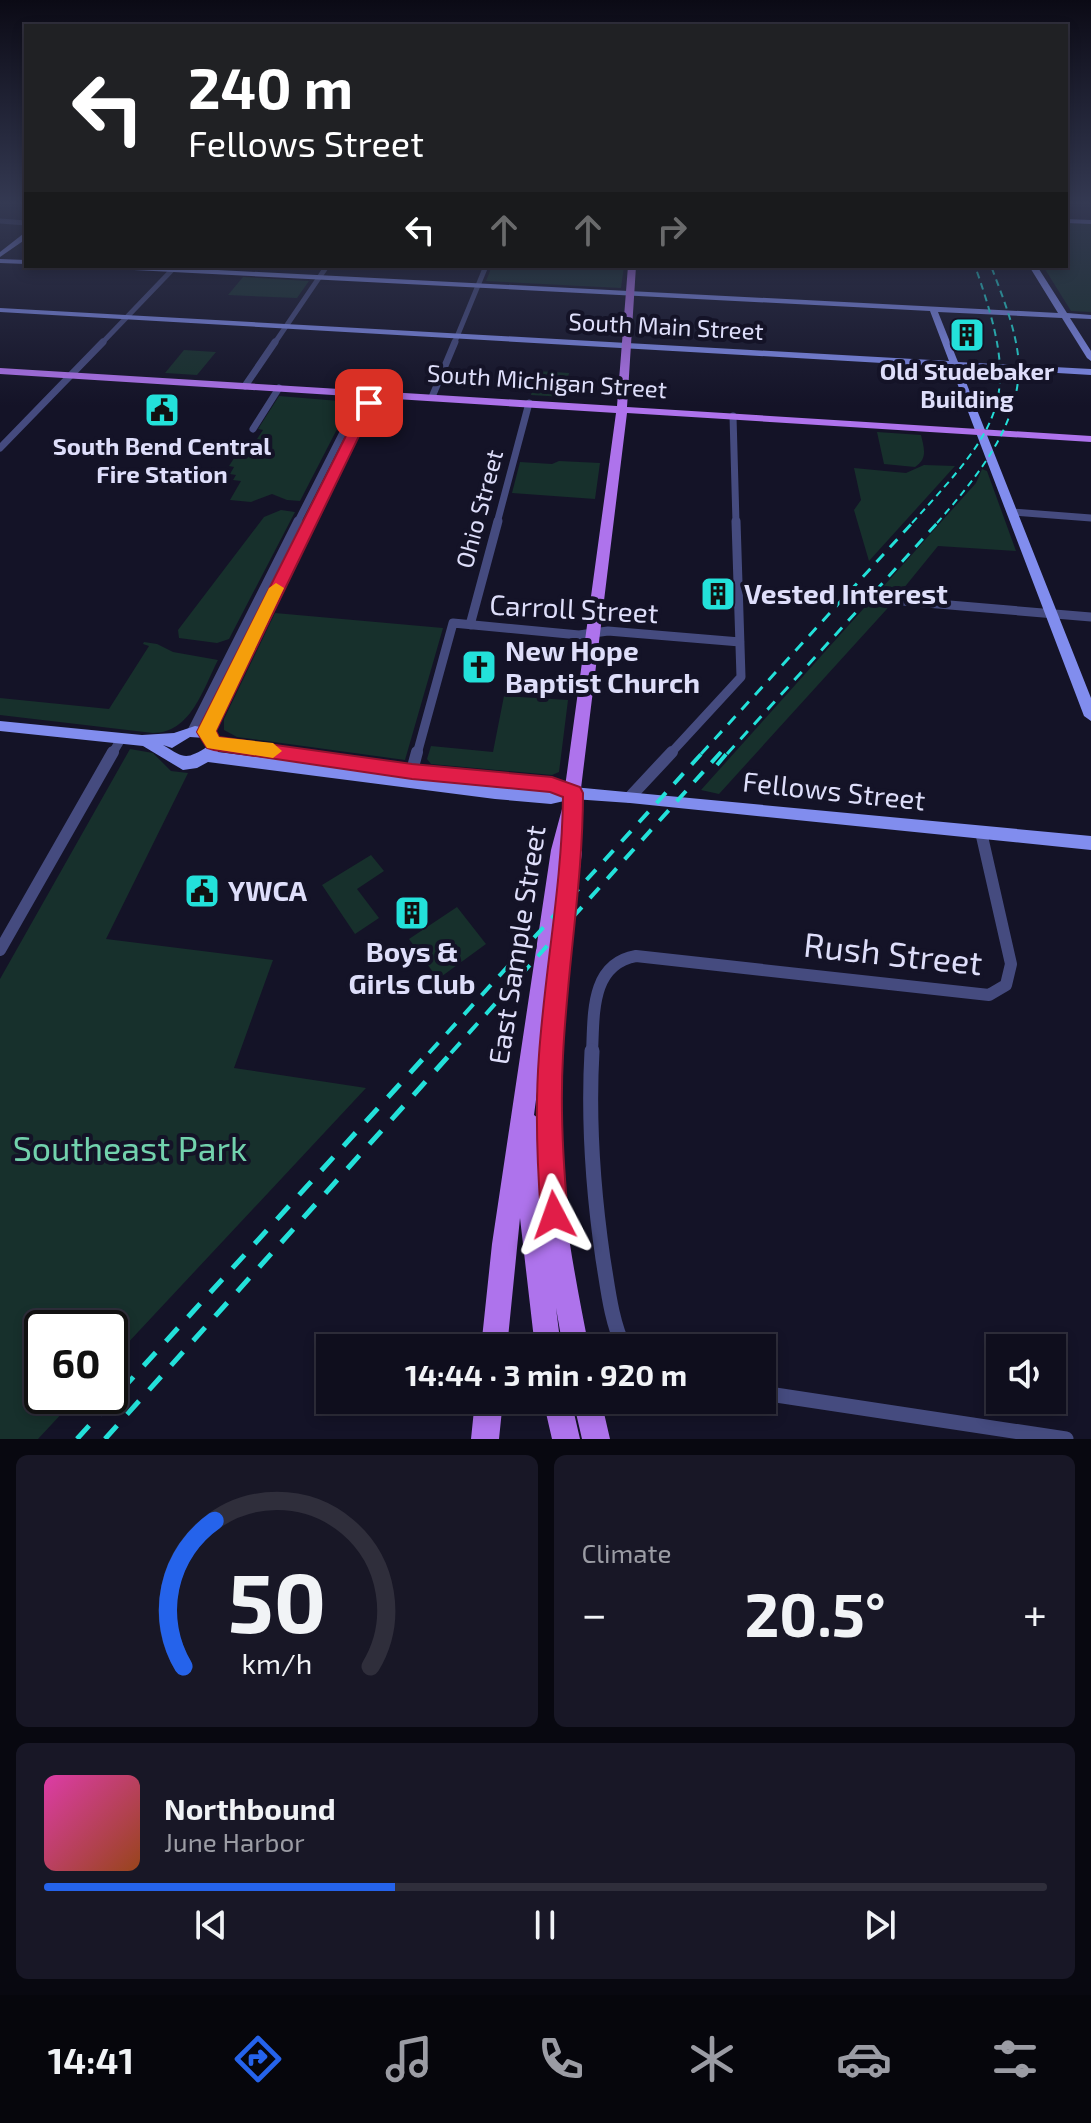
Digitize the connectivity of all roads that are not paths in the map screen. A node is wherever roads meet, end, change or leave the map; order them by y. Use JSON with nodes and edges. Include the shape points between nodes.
{"nodes":[{"id":1,"x":171,"y":271,"type":"edge"},
{"id":2,"x":196,"y":271,"type":"edge"},
{"id":3,"x":324,"y":271,"type":"edge"},
{"id":4,"x":484,"y":271,"type":"edge"},
{"id":5,"x":631,"y":271,"type":"edge"},
{"id":6,"x":1036,"y":271,"type":"edge"},
{"id":7,"x":320,"y":277,"type":"junction"},
{"id":8,"x":478,"y":285,"type":"junction"},
{"id":9,"x":629,"y":293,"type":"junction"},
{"id":10,"x":933,"y":309,"type":"junction"},
{"id":11,"x":0,"y":310,"type":"edge"},
{"id":12,"x":1064,"y":316,"type":"junction"},
{"id":13,"x":127,"y":317,"type":"junction"},
{"id":14,"x":1091,"y":317,"type":"edge"},
{"id":15,"x":286,"y":326,"type":"junction"},
{"id":16,"x":457,"y":336,"type":"junction"},
{"id":17,"x":628,"y":345,"type":"junction"},
{"id":18,"x":1091,"y":358,"type":"edge"},
{"id":19,"x":955,"y":364,"type":"junction"},
{"id":20,"x":0,"y":371,"type":"edge"},
{"id":21,"x":1091,"y":372,"type":"edge"},
{"id":22,"x":70,"y":375,"type":"junction"},
{"id":23,"x":245,"y":386,"type":"junction"},
{"id":24,"x":279,"y":388,"type":"junction"},
{"id":25,"x":368,"y":394,"type":"junction"},
{"id":26,"x":432,"y":397,"type":"junction"},
{"id":27,"x":529,"y":403,"type":"junction"},
{"id":28,"x":621,"y":409,"type":"junction"},
{"id":29,"x":733,"y":416,"type":"junction"},
{"id":30,"x":253,"y":429,"type":"dead end"},
{"id":31,"x":981,"y":432,"type":"junction"},
{"id":32,"x":1091,"y":439,"type":"edge"},
{"id":33,"x":0,"y":448,"type":"edge"},
{"id":34,"x":1012,"y":512,"type":"junction"},
{"id":35,"x":1091,"y":518,"type":"edge"},
{"id":36,"x":902,"y":601,"type":"dead end"},
{"id":37,"x":1051,"y":614,"type":"junction"},
{"id":38,"x":1091,"y":617,"type":"edge"},
{"id":39,"x":470,"y":625,"type":"junction"},
{"id":40,"x":593,"y":633,"type":"junction"},
{"id":41,"x":740,"y":642,"type":"junction"},
{"id":42,"x":1091,"y":716,"type":"edge"},
{"id":43,"x":0,"y":726,"type":"edge"},
{"id":44,"x":177,"y":738,"type":"junction"},
{"id":45,"x":121,"y":739,"type":"junction"},
{"id":46,"x":142,"y":741,"type":"junction"},
{"id":47,"x":205,"y":741,"type":"junction"},
{"id":48,"x":169,"y":753,"type":"junction"},
{"id":49,"x":410,"y":778,"type":"junction"},
{"id":50,"x":630,"y":797,"type":"junction"},
{"id":51,"x":572,"y":801,"type":"junction"},
{"id":52,"x":981,"y":832,"type":"junction"},
{"id":53,"x":1091,"y":843,"type":"edge"},
{"id":54,"x":6,"y":929,"type":"edge"},
{"id":55,"x":0,"y":950,"type":"edge"},
{"id":56,"x":532,"y":1058,"type":"junction"},
{"id":57,"x":495,"y":1334,"type":"edge"},
{"id":58,"x":546,"y":1334,"type":"edge"},
{"id":59,"x":574,"y":1334,"type":"edge"},
{"id":60,"x":617,"y":1334,"type":"edge"},
{"id":61,"x":776,"y":1395,"type":"edge"},
{"id":62,"x":488,"y":1414,"type":"edge"},
{"id":63,"x":560,"y":1414,"type":"edge"},
{"id":64,"x":590,"y":1414,"type":"edge"},
{"id":65,"x":485,"y":1439,"type":"edge"},
{"id":66,"x":566,"y":1439,"type":"edge"},
{"id":67,"x":596,"y":1439,"type":"edge"},
{"id":68,"x":1066,"y":1439,"type":"edge"}],
"edges":[{"from":1,"to":13,"type":"street"},
{"from":2,"to":7,"type":"street"},
{"from":3,"to":7,"type":"street"},
{"from":4,"to":8,"type":"street"},
{"from":5,"to":9,"type":"main road","name":"East Sample Street"},
{"from":6,"to":12,"type":"street"},
{"from":7,"to":8,"type":"street"},
{"from":7,"to":15,"type":"street"},
{"from":8,"to":9,"type":"street"},
{"from":8,"to":16,"type":"street"},
{"from":9,"to":10,"type":"street"},
{"from":9,"to":17,"type":"main road","name":"East Sample Street"},
{"from":10,"to":12,"type":"street"},
{"from":10,"to":19,"type":"street"},
{"from":11,"to":13,"type":"street","name":"South Main Street"},
{"from":12,"to":14,"type":"street"},
{"from":12,"to":18,"type":"street"},
{"from":13,"to":15,"type":"street","name":"South Main Street"},
{"from":13,"to":22,"type":"street"},
{"from":15,"to":16,"type":"street","name":"South Main Street"},
{"from":15,"to":23,"type":"street"},
{"from":16,"to":17,"type":"street","name":"South Main Street"},
{"from":16,"to":26,"type":"street"},
{"from":17,"to":19,"type":"street","name":"South Main Street"},
{"from":17,"to":28,"type":"main road","name":"East Sample Street"},
{"from":19,"to":21,"type":"street","name":"South Main Street"},
{"from":19,"to":31,"type":"street"},
{"from":20,"to":22,"type":"main road","name":"South Michigan Street"},
{"from":22,"to":23,"type":"main road","name":"South Michigan Street"},
{"from":22,"to":33,"type":"street"},
{"from":23,"to":24,"type":"main road","name":"South Michigan Street"},
{"from":24,"to":25,"type":"main road","name":"South Michigan Street"},
{"from":24,"to":30,"type":"street"},
{"from":25,"to":26,"type":"main road","name":"South Michigan Street"},
{"from":25,"to":47,"type":"street"},
{"from":25,"to":47,"type":"street"},
{"from":26,"to":27,"type":"main road","name":"South Michigan Street"},
{"from":27,"to":28,"type":"main road","name":"South Michigan Street"},
{"from":27,"to":39,"type":"street","name":"Ohio Street"},
{"from":28,"to":29,"type":"main road","name":"South Michigan Street"},
{"from":28,"to":40,"type":"main road","name":"East Sample Street"},
{"from":29,"to":31,"type":"main road","name":"South Michigan Street"},
{"from":29,"to":41,"type":"street"},
{"from":31,"to":32,"type":"main road","name":"South Michigan Street"},
{"from":31,"to":34,"type":"street"},
{"from":34,"to":35,"type":"street"},
{"from":34,"to":37,"type":"street"},
{"from":36,"to":37,"type":"street"},
{"from":37,"to":38,"type":"street"},
{"from":37,"to":42,"type":"street"},
{"from":39,"to":40,"type":"street","name":"Carroll Street"},
{"from":39,"to":49,"type":"street","name":"Carroll Street","via":[[453,623]]},
{"from":40,"to":41,"type":"street","name":"Carroll Street"},
{"from":40,"to":51,"type":"main road","name":"East Sample Street"},
{"from":41,"to":50,"type":"street","via":[[739,682]]},
{"from":43,"to":45,"type":"street"},
{"from":44,"to":46,"type":"street"},
{"from":44,"to":47,"type":"street"},
{"from":44,"to":48,"type":"street"},
{"from":45,"to":46,"type":"street"},
{"from":45,"to":54,"type":"street"},
{"from":46,"to":48,"type":"street"},
{"from":47,"to":48,"type":"street","name":"Fellows Street","via":[[183,764]]},
{"from":47,"to":49,"type":"street","name":"Fellows Street"},
{"from":49,"to":51,"type":"street","name":"Fellows Street"},
{"from":50,"to":51,"type":"street","name":"Fellows Street"},
{"from":50,"to":52,"type":"street","name":"Fellows Street"},
{"from":51,"to":56,"type":"main road","name":"East Sample Street","via":[[560,850]]},
{"from":51,"to":59,"type":"main road","via":[[573,851],[551,1055],[549,1152]]},
{"from":52,"to":53,"type":"street","name":"Fellows Street"},
{"from":52,"to":60,"type":"street","name":"Rush Street","via":[[1011,964],[1006,985],[996,993],[967,994],[642,955],[616,961],[603,977],[591,1069],[590,1138]]},
{"from":54,"to":55,"type":"street"},
{"from":56,"to":57,"type":"main road","name":"East Sample Street"},
{"from":56,"to":58,"type":"main road","via":[[532,1226]]},
{"from":61,"to":68,"type":"street"},
{"from":62,"to":65,"type":"main road"},
{"from":63,"to":66,"type":"main road"},
{"from":64,"to":67,"type":"main road"}]}
